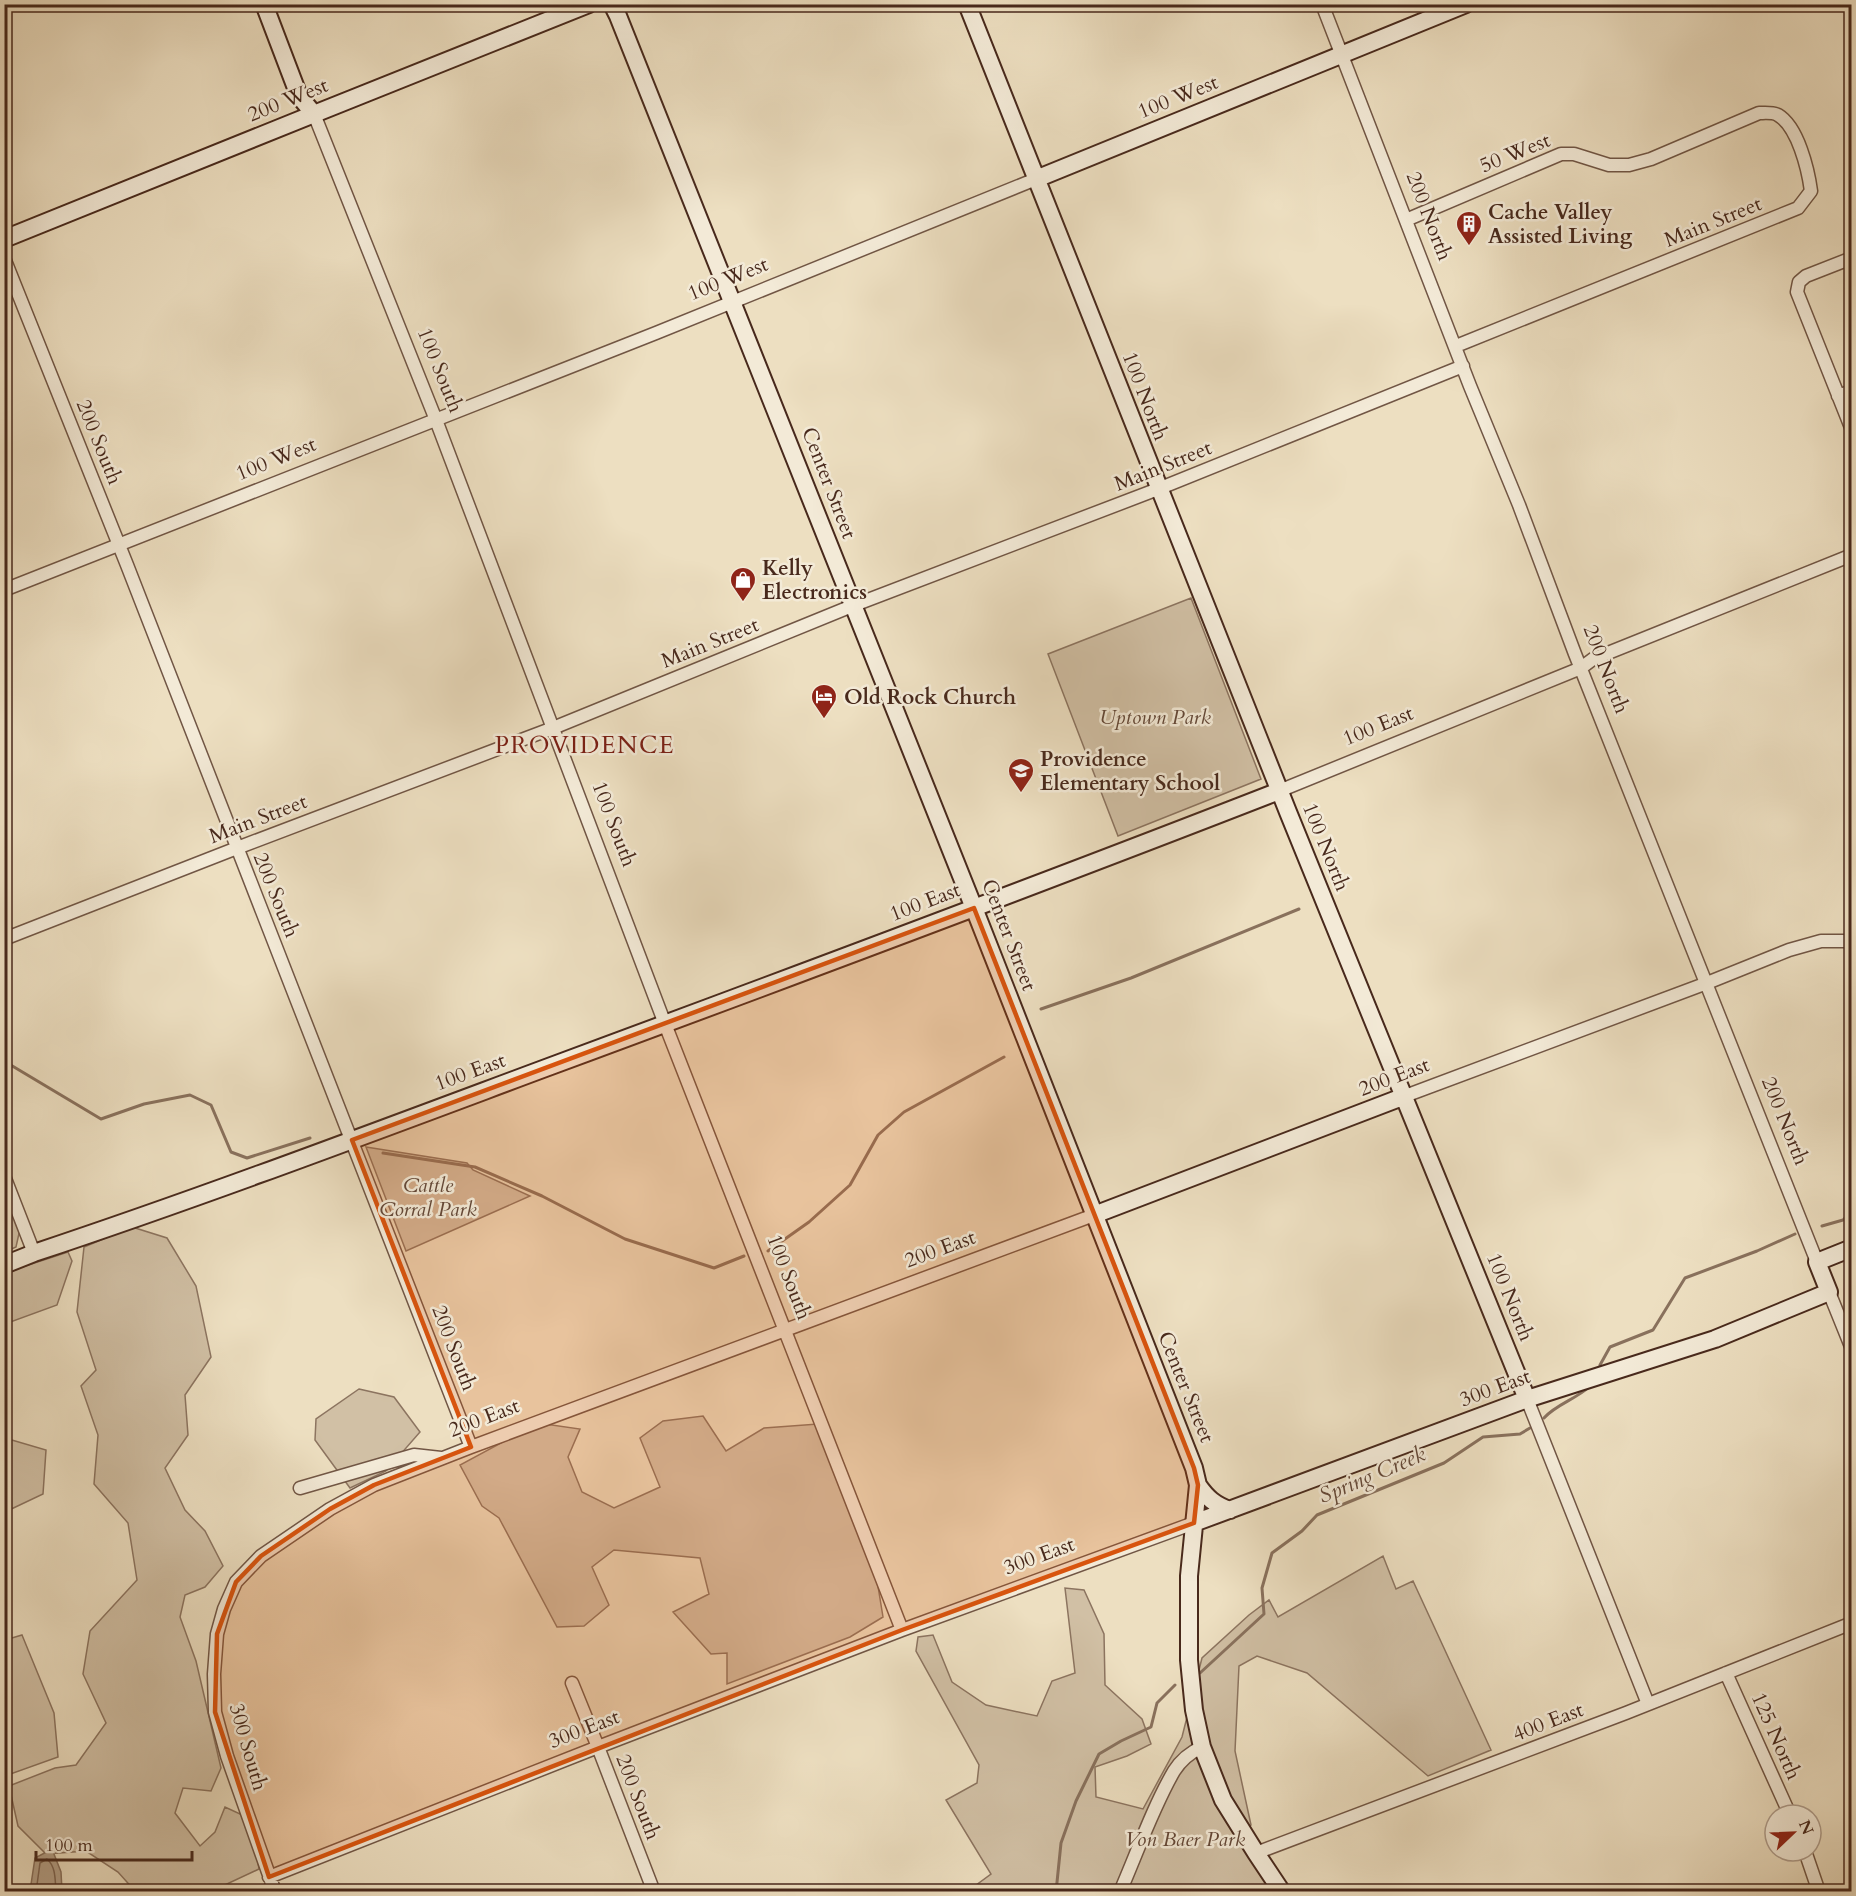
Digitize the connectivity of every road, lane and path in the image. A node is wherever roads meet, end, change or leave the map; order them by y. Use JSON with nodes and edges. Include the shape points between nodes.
{"nodes":[{"id":1,"x":264,"y":4,"type":"edge"},
{"id":2,"x":589,"y":4,"type":"edge"},
{"id":3,"x":612,"y":4,"type":"edge"},
{"id":4,"x":967,"y":4,"type":"edge"},
{"id":5,"x":1322,"y":4,"type":"edge"},
{"id":6,"x":1466,"y":4,"type":"edge"},
{"id":7,"x":1343,"y":55,"type":"junction"},
{"id":8,"x":314,"y":114,"type":"junction"},
{"id":9,"x":1776,"y":114,"type":"joint"},
{"id":10,"x":1036,"y":179,"type":"junction"},
{"id":11,"x":1406,"y":220,"type":"junction"},
{"id":12,"x":4,"y":239,"type":"edge"},
{"id":13,"x":4,"y":258,"type":"edge"},
{"id":14,"x":1851,"y":258,"type":"edge"},
{"id":15,"x":733,"y":302,"type":"junction"},
{"id":16,"x":1456,"y":346,"type":"junction"},
{"id":17,"x":1463,"y":366,"type":"junction"},
{"id":18,"x":1851,"y":391,"type":"edge"},
{"id":19,"x":1838,"y":396,"type":"junction"},
{"id":20,"x":436,"y":420,"type":"junction"},
{"id":21,"x":1851,"y":430,"type":"edge"},
{"id":22,"x":1158,"y":489,"type":"junction"},
{"id":23,"x":119,"y":545,"type":"junction"},
{"id":24,"x":1851,"y":555,"type":"edge"},
{"id":25,"x":4,"y":590,"type":"edge"},
{"id":26,"x":852,"y":606,"type":"junction"},
{"id":27,"x":1581,"y":668,"type":"junction"},
{"id":28,"x":554,"y":728,"type":"junction"},
{"id":29,"x":1279,"y":791,"type":"junction"},
{"id":30,"x":237,"y":848,"type":"junction"},
{"id":31,"x":974,"y":908,"type":"junction"},
{"id":32,"x":4,"y":939,"type":"edge"},
{"id":33,"x":1851,"y":941,"type":"edge"},
{"id":34,"x":1707,"y":983,"type":"junction"},
{"id":35,"x":665,"y":1024,"type":"junction"},
{"id":36,"x":1405,"y":1096,"type":"junction"},
{"id":37,"x":352,"y":1140,"type":"junction"},
{"id":38,"x":4,"y":1176,"type":"edge"},
{"id":39,"x":1094,"y":1215,"type":"junction"},
{"id":40,"x":1851,"y":1248,"type":"edge"},
{"id":41,"x":34,"y":1253,"type":"junction"},
{"id":42,"x":1817,"y":1262,"type":"junction"},
{"id":43,"x":4,"y":1265,"type":"edge"},
{"id":44,"x":1829,"y":1292,"type":"junction"},
{"id":45,"x":786,"y":1331,"type":"junction"},
{"id":46,"x":1851,"y":1349,"type":"edge"},
{"id":47,"x":1527,"y":1399,"type":"junction"},
{"id":48,"x":471,"y":1447,"type":"junction"},
{"id":49,"x":443,"y":1458,"type":"junction"},
{"id":50,"x":1198,"y":1485,"type":"junction"},
{"id":51,"x":300,"y":1488,"type":"dead end"},
{"id":52,"x":1230,"y":1510,"type":"junction"},
{"id":53,"x":1194,"y":1523,"type":"junction"},
{"id":54,"x":224,"y":1609,"type":"joint"},
{"id":55,"x":1851,"y":1623,"type":"edge"},
{"id":56,"x":902,"y":1630,"type":"junction"},
{"id":57,"x":1726,"y":1673,"type":"junction"},
{"id":58,"x":572,"y":1683,"type":"dead end"},
{"id":59,"x":1648,"y":1704,"type":"junction"},
{"id":60,"x":598,"y":1747,"type":"junction"},
{"id":61,"x":1202,"y":1747,"type":"junction"},
{"id":62,"x":1785,"y":1803,"type":"edge"},
{"id":63,"x":1256,"y":1853,"type":"junction"},
{"id":64,"x":1809,"y":1863,"type":"edge"},
{"id":65,"x":269,"y":1877,"type":"junction"},
{"id":66,"x":275,"y":1892,"type":"edge"},
{"id":67,"x":654,"y":1892,"type":"edge"},
{"id":68,"x":1120,"y":1892,"type":"edge"},
{"id":69,"x":1282,"y":1892,"type":"edge"},
{"id":70,"x":1819,"y":1892,"type":"edge"}],
"edges":[{"from":1,"to":8,"type":"street","name":"100 South","via":[[299,96]]},
{"from":2,"to":8,"type":"street","name":"200 West"},
{"from":3,"to":15,"type":"street","name":"Center Street"},
{"from":4,"to":10,"type":"street","name":"100 North"},
{"from":5,"to":7,"type":"street","name":"200 North"},
{"from":6,"to":7,"type":"street","name":"100 West"},
{"from":7,"to":10,"type":"street","name":"100 West"},
{"from":7,"to":11,"type":"street","name":"200 North"},
{"from":8,"to":12,"type":"street","name":"200 West"},
{"from":8,"to":20,"type":"street","name":"100 South"},
{"from":9,"to":11,"type":"street","name":"50 West","via":[[1759,113],[1629,165],[1609,165],[1561,154]]},
{"from":9,"to":16,"type":"street","name":"Main Street","via":[[1791,128],[1808,170],[1811,191],[1798,208]]},
{"from":10,"to":15,"type":"street","name":"100 West"},
{"from":10,"to":22,"type":"street","name":"100 North"},
{"from":11,"to":16,"type":"street","name":"200 North"},
{"from":13,"to":23,"type":"street","name":"200 South"},
{"from":14,"to":19,"type":"street","via":[[1806,276],[1799,282],[1797,292]]},
{"from":15,"to":20,"type":"street","name":"100 West"},
{"from":15,"to":26,"type":"street","name":"Center Street"},
{"from":16,"to":17,"type":"street","name":"200 North"},
{"from":17,"to":22,"type":"street","name":"Main Street"},
{"from":17,"to":27,"type":"street","name":"200 North"},
{"from":18,"to":19,"type":"street"},
{"from":19,"to":21,"type":"street"},
{"from":20,"to":23,"type":"street","name":"100 West"},
{"from":20,"to":28,"type":"street","name":"100 South"},
{"from":22,"to":26,"type":"street","name":"Main Street"},
{"from":22,"to":29,"type":"street","name":"100 North"},
{"from":23,"to":25,"type":"street","name":"100 West"},
{"from":23,"to":30,"type":"street","name":"200 South"},
{"from":24,"to":27,"type":"street","name":"100 East","via":[[1593,658]]},
{"from":26,"to":28,"type":"street","name":"Main Street"},
{"from":26,"to":31,"type":"street","name":"Center Street"},
{"from":27,"to":29,"type":"street","name":"100 East"},
{"from":27,"to":34,"type":"street","name":"200 North"},
{"from":28,"to":30,"type":"street","name":"Main Street"},
{"from":28,"to":35,"type":"street","name":"100 South"},
{"from":29,"to":31,"type":"street","name":"100 East"},
{"from":29,"to":36,"type":"street","name":"100 North"},
{"from":30,"to":32,"type":"street","name":"Main Street"},
{"from":30,"to":37,"type":"street","name":"200 South"},
{"from":31,"to":35,"type":"street","name":"100 East"},
{"from":31,"to":39,"type":"street","name":"Center Street"},
{"from":33,"to":34,"type":"street","name":"200 East","via":[[1821,941],[1789,950]]},
{"from":34,"to":36,"type":"street","name":"200 East"},
{"from":34,"to":42,"type":"street","name":"200 North"},
{"from":35,"to":37,"type":"street","name":"100 East"},
{"from":35,"to":45,"type":"street","name":"100 South"},
{"from":36,"to":39,"type":"street","name":"200 East"},
{"from":36,"to":47,"type":"street","name":"100 North"},
{"from":37,"to":41,"type":"street","name":"100 East"},
{"from":37,"to":48,"type":"street","name":"200 South"},
{"from":38,"to":41,"type":"street"},
{"from":39,"to":45,"type":"street","name":"200 East"},
{"from":39,"to":50,"type":"street","name":"Center Street"},
{"from":40,"to":42,"type":"street"},
{"from":41,"to":43,"type":"street","name":"100 East"},
{"from":42,"to":44,"type":"street","name":"200 North"},
{"from":44,"to":46,"type":"street","name":"200 North"},
{"from":44,"to":47,"type":"street","name":"300 East","via":[[1714,1339]]},
{"from":45,"to":48,"type":"street","name":"200 East"},
{"from":45,"to":56,"type":"street","name":"100 South"},
{"from":47,"to":52,"type":"street","name":"300 East"},
{"from":47,"to":59,"type":"street","name":"100 North"},
{"from":48,"to":49,"type":"street","name":"200 East"},
{"from":49,"to":51,"type":"street","via":[[414,1455]]},
{"from":49,"to":54,"type":"street","name":"200 East","via":[[374,1485],[330,1509],[261,1556],[236,1582]]},
{"from":50,"to":52,"type":"street","via":[[1218,1506]]},
{"from":50,"to":53,"type":"street","name":"Center Street"},
{"from":52,"to":53,"type":"street","name":"300 East"},
{"from":53,"to":56,"type":"street","name":"300 East"},
{"from":53,"to":61,"type":"street","name":"Center Street","via":[[1189,1576],[1189,1660]]},
{"from":54,"to":65,"type":"street","name":"300 South","via":[[217,1634],[215,1712]]},
{"from":55,"to":57,"type":"street","name":"400 East"},
{"from":56,"to":60,"type":"street","name":"300 East"},
{"from":57,"to":59,"type":"street","name":"400 East"},
{"from":57,"to":62,"type":"street","name":"125 North"},
{"from":58,"to":60,"type":"street","name":"200 South"},
{"from":59,"to":63,"type":"street","name":"400 East"},
{"from":60,"to":65,"type":"street","name":"300 East"},
{"from":60,"to":67,"type":"street","name":"200 South"},
{"from":61,"to":63,"type":"street","name":"Center Street","via":[[1223,1800]]},
{"from":61,"to":68,"type":"street","via":[[1175,1770]]},
{"from":63,"to":69,"type":"street","name":"Center Street"},
{"from":64,"to":70,"type":"street"},
{"from":65,"to":66,"type":"street","name":"300 South"}]}
